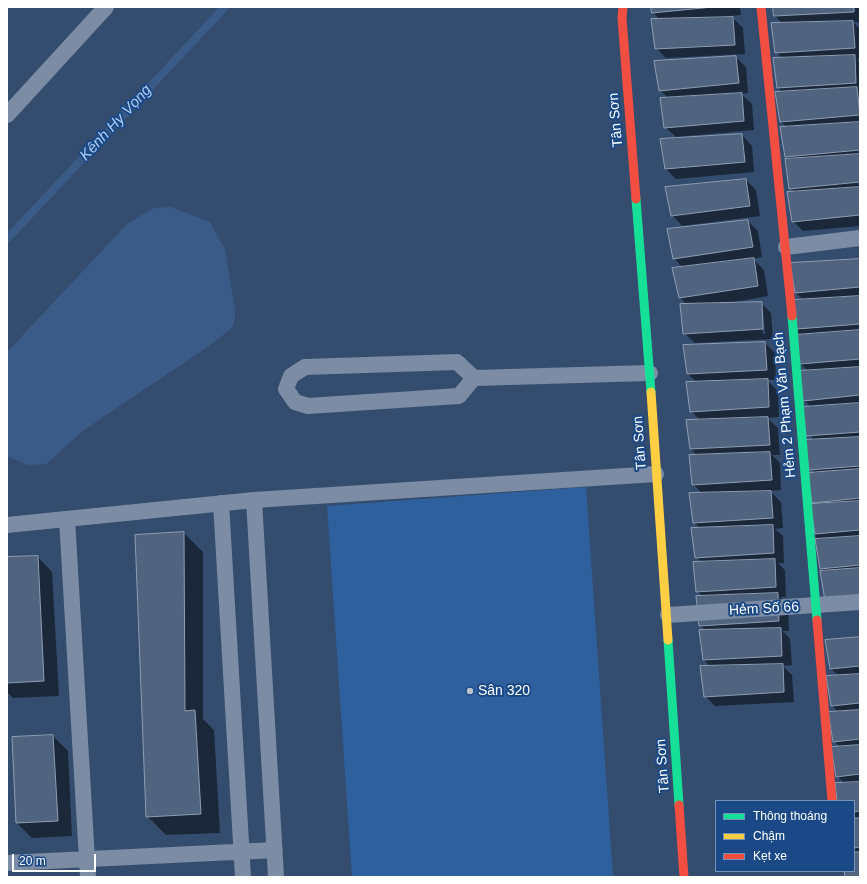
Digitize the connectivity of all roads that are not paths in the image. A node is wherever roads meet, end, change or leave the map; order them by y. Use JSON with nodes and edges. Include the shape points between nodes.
{"nodes":[{"id":1,"x":106,"y":7,"type":"edge"},
{"id":2,"x":623,"y":7,"type":"edge"},
{"id":3,"x":761,"y":7,"type":"edge"},
{"id":4,"x":7,"y":115,"type":"edge"},
{"id":5,"x":860,"y":238,"type":"edge"},
{"id":6,"x":786,"y":247,"type":"junction"},
{"id":7,"x":650,"y":373,"type":"junction"},
{"id":8,"x":474,"y":378,"type":"junction"},
{"id":9,"x":656,"y":474,"type":"junction"},
{"id":10,"x":254,"y":500,"type":"junction"},
{"id":11,"x":222,"y":503,"type":"junction"},
{"id":12,"x":67,"y":519,"type":"junction"},
{"id":13,"x":7,"y":525,"type":"edge"},
{"id":14,"x":860,"y":602,"type":"edge"},
{"id":15,"x":817,"y":606,"type":"junction"},
{"id":16,"x":668,"y":615,"type":"junction"},
{"id":17,"x":832,"y":800,"type":"edge"},
{"id":18,"x":275,"y":850,"type":"junction"},
{"id":19,"x":242,"y":851,"type":"junction"},
{"id":20,"x":87,"y":859,"type":"junction"},
{"id":21,"x":7,"y":863,"type":"edge"},
{"id":22,"x":88,"y":877,"type":"edge"},
{"id":23,"x":243,"y":877,"type":"edge"},
{"id":24,"x":276,"y":877,"type":"edge"},
{"id":25,"x":684,"y":877,"type":"edge"}],
"edges":[{"from":1,"to":4,"type":"lane"},
{"from":2,"to":7,"type":"street","name":"Tân Sơn"},
{"from":3,"to":6,"type":"street","name":"Hẻm 2 Phạm Văn Bạch"},
{"from":5,"to":6,"type":"lane"},
{"from":6,"to":15,"type":"street","name":"Hẻm 2 Phạm Văn Bạch"},
{"from":7,"to":8,"type":"lane"},
{"from":7,"to":9,"type":"street","name":"Tân Sơn"},
{"from":8,"to":8,"type":"lane","via":[[457,362],[305,367],[291,376],[286,389],[295,402],[308,406],[459,396]]},
{"from":9,"to":10,"type":"lane"},
{"from":9,"to":16,"type":"street","name":"Tân Sơn"},
{"from":10,"to":11,"type":"lane"},
{"from":10,"to":18,"type":"lane"},
{"from":11,"to":12,"type":"lane"},
{"from":11,"to":19,"type":"lane"},
{"from":12,"to":13,"type":"lane"},
{"from":12,"to":20,"type":"lane"},
{"from":14,"to":15,"type":"lane","name":"Hẻm Số 66"},
{"from":15,"to":16,"type":"lane","name":"Hẻm Số 66"},
{"from":15,"to":17,"type":"street","name":"Hẻm 2 Phạm Văn Bạch"},
{"from":16,"to":25,"type":"street","name":"Tân Sơn"},
{"from":18,"to":19,"type":"lane"},
{"from":18,"to":24,"type":"lane"},
{"from":19,"to":20,"type":"lane"},
{"from":19,"to":23,"type":"lane"},
{"from":20,"to":21,"type":"lane"},
{"from":20,"to":22,"type":"lane"}]}
